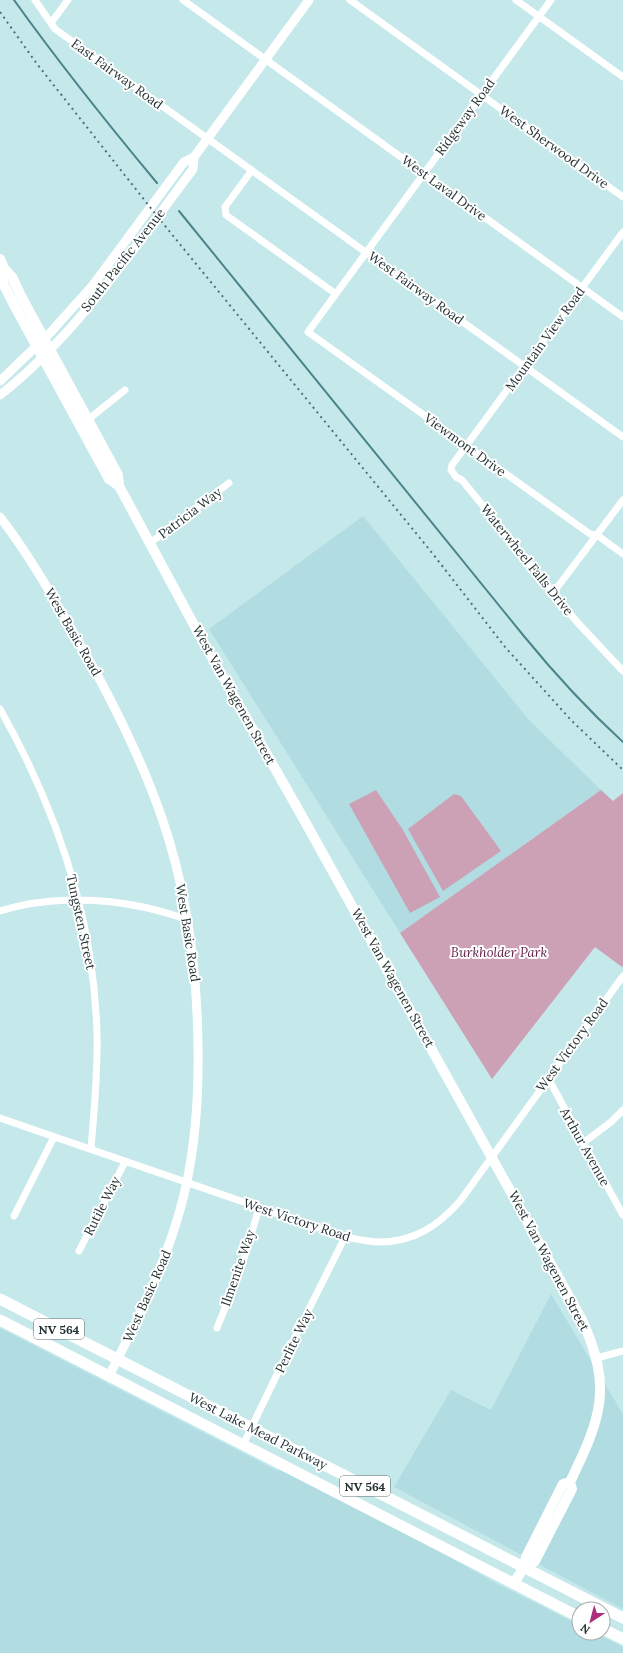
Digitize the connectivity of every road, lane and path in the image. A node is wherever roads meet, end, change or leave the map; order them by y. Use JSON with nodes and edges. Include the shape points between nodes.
{"nodes":[{"id":1,"x":35,"y":0,"type":"edge"},
{"id":2,"x":68,"y":0,"type":"edge"},
{"id":3,"x":182,"y":0,"type":"edge"},
{"id":4,"x":309,"y":0,"type":"edge"},
{"id":5,"x":350,"y":0,"type":"edge"},
{"id":6,"x":516,"y":0,"type":"edge"},
{"id":7,"x":551,"y":0,"type":"edge"},
{"id":8,"x":539,"y":16,"type":"junction"},
{"id":9,"x":51,"y":23,"type":"junction"},
{"id":10,"x":266,"y":60,"type":"junction"},
{"id":11,"x":623,"y":77,"type":"edge"},
{"id":12,"x":481,"y":95,"type":"junction"},
{"id":13,"x":208,"y":139,"type":"junction"},
{"id":14,"x":252,"y":170,"type":"junction"},
{"id":15,"x":424,"y":174,"type":"junction"},
{"id":16,"x":623,"y":197,"type":"edge"},
{"id":17,"x":623,"y":232,"type":"edge"},
{"id":18,"x":366,"y":252,"type":"junction"},
{"id":19,"x":2,"y":263,"type":"edge"},
{"id":20,"x":582,"y":287,"type":"junction"},
{"id":21,"x":336,"y":294,"type":"junction"},
{"id":22,"x":623,"y":317,"type":"edge"},
{"id":23,"x":308,"y":332,"type":"joint"},
{"id":24,"x":43,"y":348,"type":"junction"},
{"id":25,"x":525,"y":366,"type":"junction"},
{"id":26,"x":0,"y":381,"type":"edge"},
{"id":27,"x":125,"y":390,"type":"dead end"},
{"id":28,"x":0,"y":395,"type":"edge"},
{"id":29,"x":84,"y":423,"type":"junction"},
{"id":30,"x":623,"y":437,"type":"edge"},
{"id":31,"x":467,"y":446,"type":"junction"},
{"id":32,"x":229,"y":483,"type":"dead end"},
{"id":33,"x":623,"y":500,"type":"edge"},
{"id":34,"x":0,"y":517,"type":"edge"},
{"id":35,"x":597,"y":535,"type":"junction"},
{"id":36,"x":150,"y":543,"type":"junction"},
{"id":37,"x":623,"y":554,"type":"edge"},
{"id":38,"x":553,"y":593,"type":"junction"},
{"id":39,"x":623,"y":670,"type":"edge"},
{"id":40,"x":0,"y":709,"type":"edge"},
{"id":41,"x":79,"y":900,"type":"junction"},
{"id":42,"x":0,"y":911,"type":"edge"},
{"id":43,"x":187,"y":919,"type":"junction"},
{"id":44,"x":623,"y":976,"type":"edge"},
{"id":45,"x":548,"y":1078,"type":"junction"},
{"id":46,"x":623,"y":1110,"type":"edge"},
{"id":47,"x":0,"y":1118,"type":"edge"},
{"id":48,"x":54,"y":1136,"type":"junction"},
{"id":49,"x":583,"y":1143,"type":"junction"},
{"id":50,"x":90,"y":1149,"type":"junction"},
{"id":51,"x":492,"y":1156,"type":"junction"},
{"id":52,"x":125,"y":1162,"type":"junction"},
{"id":53,"x":186,"y":1183,"type":"junction"},
{"id":54,"x":259,"y":1208,"type":"junction"},
{"id":55,"x":623,"y":1215,"type":"edge"},
{"id":56,"x":14,"y":1216,"type":"dead end"},
{"id":57,"x":346,"y":1237,"type":"junction"},
{"id":58,"x":79,"y":1251,"type":"dead end"},
{"id":59,"x":0,"y":1299,"type":"edge"},
{"id":60,"x":0,"y":1320,"type":"edge"},
{"id":61,"x":216,"y":1328,"type":"dead end"},
{"id":62,"x":623,"y":1351,"type":"edge"},
{"id":63,"x":597,"y":1358,"type":"junction"},
{"id":64,"x":117,"y":1359,"type":"junction"},
{"id":65,"x":109,"y":1376,"type":"junction"},
{"id":66,"x":252,"y":1428,"type":"junction"},
{"id":67,"x":243,"y":1445,"type":"junction"},
{"id":68,"x":524,"y":1567,"type":"junction"},
{"id":69,"x":514,"y":1584,"type":"junction"},
{"id":70,"x":571,"y":1612,"type":"edge"},
{"id":71,"x":623,"y":1618,"type":"edge"},
{"id":72,"x":611,"y":1633,"type":"edge"},
{"id":73,"x":623,"y":1639,"type":"edge"}],
"edges":[{"from":1,"to":9,"type":"street","name":"East Fairway Road"},
{"from":2,"to":9,"type":"street"},
{"from":3,"to":10,"type":"street","name":"West Laval Drive"},
{"from":4,"to":10,"type":"street","name":"South Pacific Avenue"},
{"from":5,"to":12,"type":"street","name":"West Sherwood Drive"},
{"from":6,"to":8,"type":"street"},
{"from":7,"to":8,"type":"street","name":"Ridgeway Road"},
{"from":8,"to":11,"type":"street"},
{"from":8,"to":12,"type":"street","name":"Ridgeway Road"},
{"from":9,"to":13,"type":"street","name":"East Fairway Road","via":[[55,29]]},
{"from":10,"to":13,"type":"street","name":"South Pacific Avenue"},
{"from":10,"to":15,"type":"street","name":"West Laval Drive"},
{"from":12,"to":15,"type":"street","name":"Ridgeway Road"},
{"from":12,"to":16,"type":"street","name":"West Sherwood Drive"},
{"from":13,"to":14,"type":"street","name":"West Fairway Road"},
{"from":13,"to":24,"type":"street","name":"South Pacific Avenue","via":[[194,157],[184,162],[106,269]]},
{"from":14,"to":18,"type":"street","name":"West Fairway Road"},
{"from":14,"to":21,"type":"street","via":[[227,204],[225,211],[229,217]]},
{"from":15,"to":18,"type":"street","name":"Ridgeway Road"},
{"from":15,"to":20,"type":"street","name":"West Laval Drive"},
{"from":17,"to":20,"type":"street","name":"Mountain View Road"},
{"from":18,"to":21,"type":"street","name":"Ridgeway Road"},
{"from":18,"to":25,"type":"street","name":"West Fairway Road"},
{"from":19,"to":24,"type":"main road","name":"West Van Wagenen Street","via":[[3,283]]},
{"from":20,"to":22,"type":"street","name":"West Laval Drive"},
{"from":20,"to":25,"type":"street","name":"Mountain View Road"},
{"from":21,"to":23,"type":"street","name":"Ridgeway Road"},
{"from":23,"to":31,"type":"street","name":"Viewmont Drive"},
{"from":24,"to":26,"type":"street"},
{"from":24,"to":28,"type":"street"},
{"from":24,"to":29,"type":"main road","name":"West Van Wagenen Street"},
{"from":25,"to":30,"type":"street","name":"West Fairway Road"},
{"from":25,"to":31,"type":"street","name":"Mountain View Road"},
{"from":27,"to":29,"type":"street"},
{"from":29,"to":36,"type":"main road","name":"West Van Wagenen Street","via":[[118,475],[120,486]]},
{"from":31,"to":35,"type":"street","name":"Viewmont Drive","via":[[590,534]]},
{"from":31,"to":38,"type":"street","name":"Waterwheel Falls Drive","via":[[452,465],[452,470]]},
{"from":32,"to":36,"type":"street","name":"Patricia Way"},
{"from":33,"to":35,"type":"street"},
{"from":34,"to":43,"type":"street","name":"West Basic Road","via":[[47,587],[90,662],[140,761],[162,819],[180,881]]},
{"from":35,"to":37,"type":"street","name":"Viewmont Drive"},
{"from":35,"to":38,"type":"street"},
{"from":36,"to":51,"type":"main road","name":"West Van Wagenen Street"},
{"from":38,"to":39,"type":"street","name":"Waterwheel Falls Drive"},
{"from":40,"to":41,"type":"street","name":"Tungsten Street","via":[[47,803],[68,859]]},
{"from":41,"to":42,"type":"street","via":[[33,904]]},
{"from":41,"to":43,"type":"street","via":[[116,902]]},
{"from":41,"to":50,"type":"street","name":"Tungsten Street","via":[[89,949],[97,1028],[97,1081]]},
{"from":43,"to":53,"type":"street","name":"West Basic Road","via":[[198,1000],[199,1072],[196,1126]]},
{"from":44,"to":45,"type":"street","name":"West Victory Road"},
{"from":45,"to":49,"type":"street","name":"Arthur Avenue"},
{"from":45,"to":51,"type":"street","name":"West Victory Road"},
{"from":46,"to":49,"type":"street","via":[[612,1122]]},
{"from":47,"to":48,"type":"street","name":"West Victory Road"},
{"from":48,"to":50,"type":"street","name":"West Victory Road"},
{"from":48,"to":56,"type":"street"},
{"from":49,"to":55,"type":"street","name":"Arthur Avenue"},
{"from":50,"to":52,"type":"street","name":"West Victory Road"},
{"from":51,"to":57,"type":"street","name":"West Victory Road","via":[[447,1215],[428,1230],[398,1240],[379,1242]]},
{"from":51,"to":63,"type":"main road","name":"West Van Wagenen Street","via":[[582,1320]]},
{"from":52,"to":53,"type":"street","name":"West Victory Road"},
{"from":52,"to":58,"type":"street","name":"Rutile Way"},
{"from":53,"to":54,"type":"street","name":"West Victory Road"},
{"from":53,"to":64,"type":"street","name":"West Basic Road","via":[[163,1265]]},
{"from":54,"to":57,"type":"street","name":"West Victory Road"},
{"from":54,"to":61,"type":"street","name":"Ilmenite Way","via":[[242,1266]]},
{"from":57,"to":66,"type":"street","name":"Perlite Way"},
{"from":59,"to":64,"type":"main road","name":"West Lake Mead Parkway","number":"NV 564"},
{"from":60,"to":65,"type":"main road","name":"West Lake Mead Parkway","number":"NV 564"},
{"from":62,"to":63,"type":"street"},
{"from":63,"to":68,"type":"main road","name":"West Van Wagenen Street","via":[[601,1388],[598,1417],[570,1482],[572,1489],[535,1560]]},
{"from":64,"to":65,"type":"street","name":"West Basic Road"},
{"from":64,"to":66,"type":"main road","name":"West Lake Mead Parkway","number":"NV 564"},
{"from":65,"to":67,"type":"main road","name":"West Lake Mead Parkway","number":"NV 564"},
{"from":66,"to":67,"type":"street","name":"Perlite Way"},
{"from":66,"to":68,"type":"main road","name":"West Lake Mead Parkway","number":"NV 564"},
{"from":67,"to":69,"type":"main road","name":"West Lake Mead Parkway","number":"NV 564"},
{"from":68,"to":69,"type":"main road","name":"West Van Wagenen Street"},
{"from":68,"to":71,"type":"main road","name":"West Lake Mead Parkway","number":"NV 564"},
{"from":69,"to":70,"type":"main road","name":"West Lake Mead Parkway","number":"NV 564"},
{"from":72,"to":73,"type":"main road"}]}
